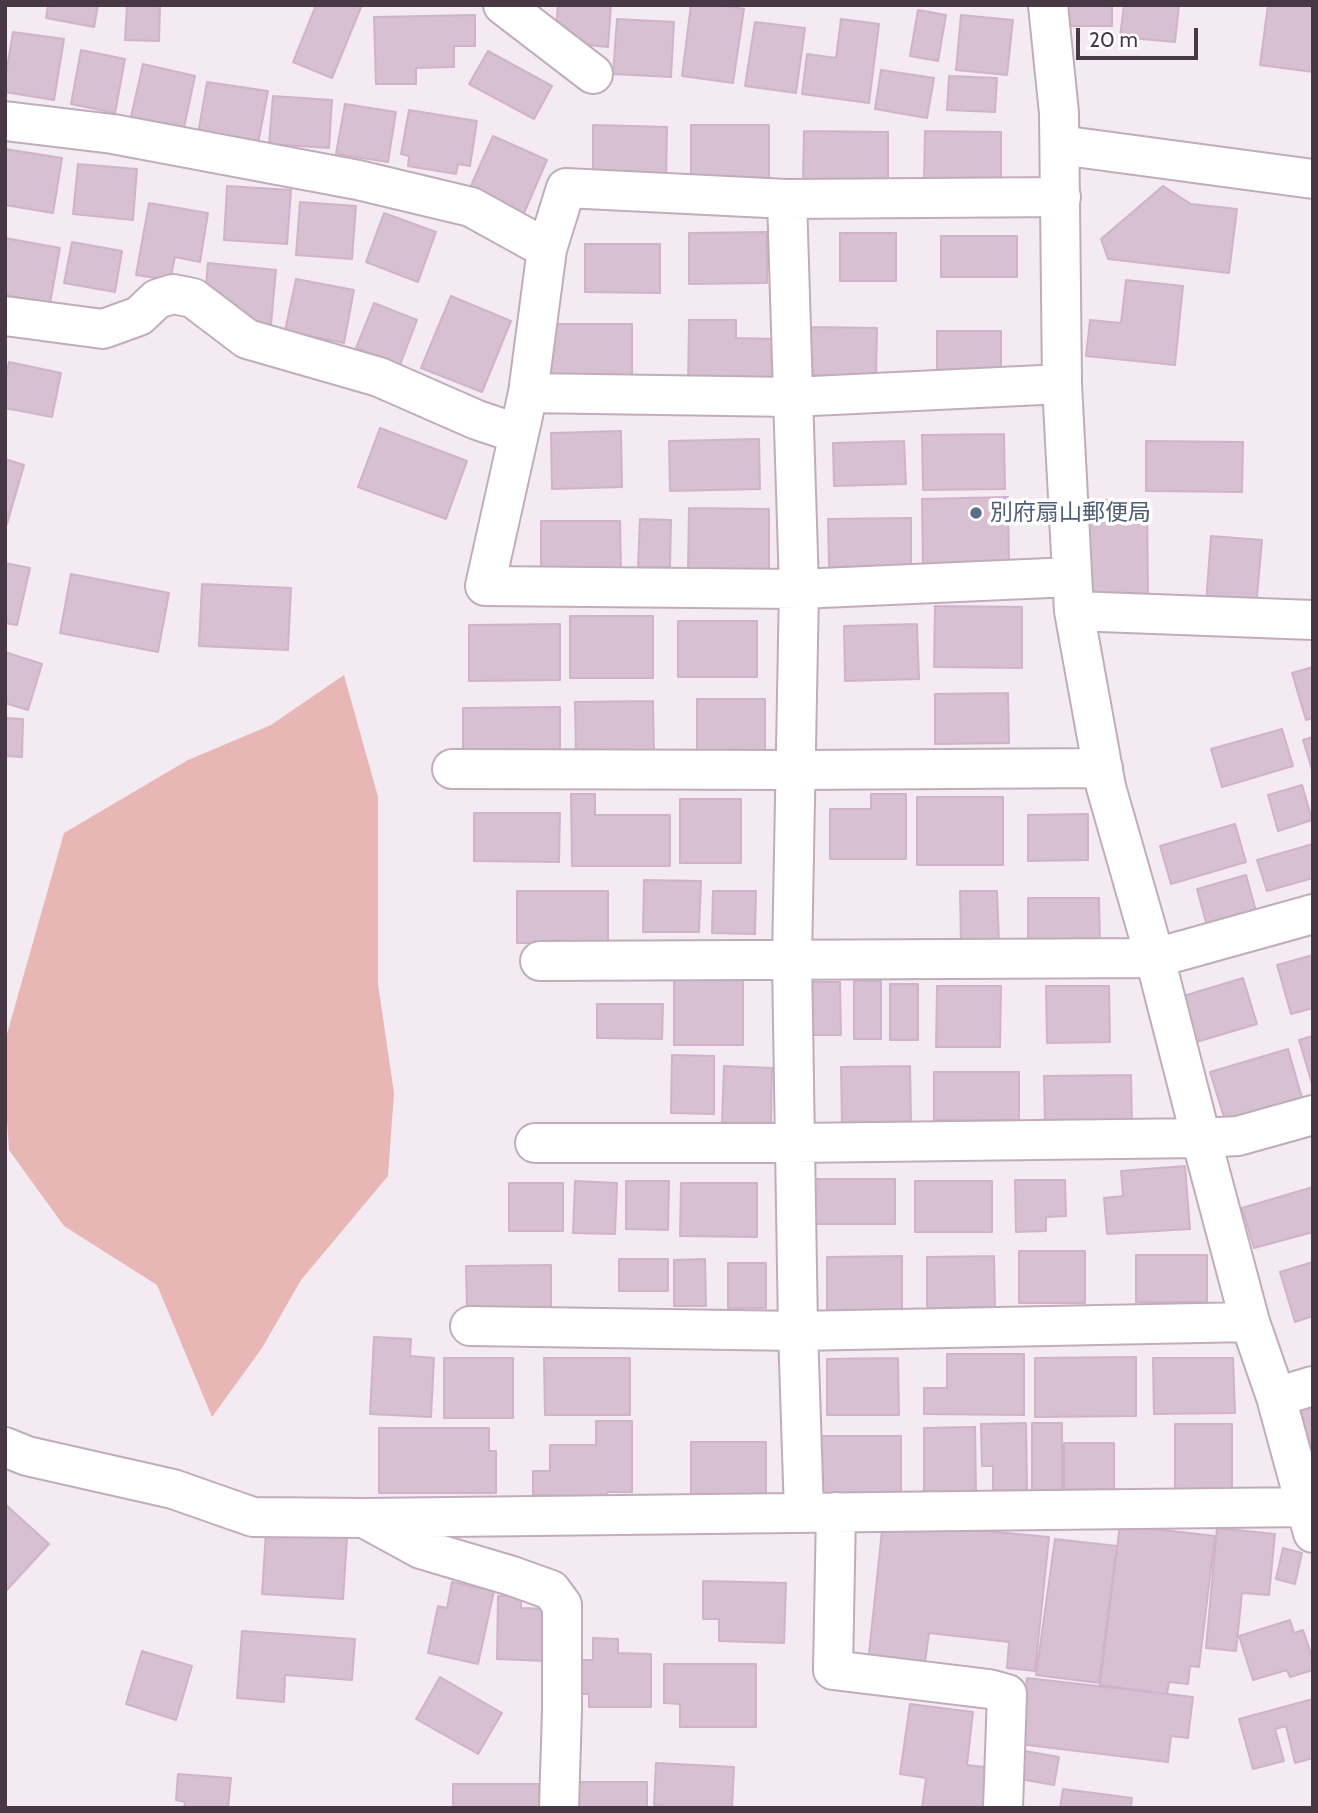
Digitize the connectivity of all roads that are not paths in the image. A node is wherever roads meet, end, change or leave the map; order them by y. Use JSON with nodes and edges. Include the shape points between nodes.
{"nodes":[{"id":1,"x":503,"y":5,"type":"edge"},
{"id":2,"x":1048,"y":5,"type":"edge"},
{"id":3,"x":593,"y":74,"type":"dead end"},
{"id":4,"x":5,"y":121,"type":"edge"},
{"id":5,"x":1060,"y":145,"type":"junction"},
{"id":6,"x":1313,"y":179,"type":"edge"},
{"id":7,"x":1061,"y":197,"type":"junction"},
{"id":8,"x":787,"y":199,"type":"junction"},
{"id":9,"x":547,"y":249,"type":"junction"},
{"id":10,"x":5,"y":316,"type":"edge"},
{"id":11,"x":1062,"y":384,"type":"junction"},
{"id":12,"x":528,"y":393,"type":"junction"},
{"id":13,"x":792,"y":397,"type":"junction"},
{"id":14,"x":519,"y":434,"type":"junction"},
{"id":15,"x":799,"y":589,"type":"junction"},
{"id":16,"x":1073,"y":594,"type":"junction"},
{"id":17,"x":1313,"y":620,"type":"edge"},
{"id":18,"x":1102,"y":768,"type":"junction"},
{"id":19,"x":452,"y":769,"type":"dead end"},
{"id":20,"x":795,"y":770,"type":"junction"},
{"id":21,"x":1313,"y":914,"type":"edge"},
{"id":22,"x":1155,"y":958,"type":"junction"},
{"id":23,"x":792,"y":959,"type":"junction"},
{"id":24,"x":540,"y":961,"type":"dead end"},
{"id":25,"x":1313,"y":1115,"type":"edge"},
{"id":26,"x":1201,"y":1138,"type":"junction"},
{"id":27,"x":535,"y":1143,"type":"dead end"},
{"id":28,"x":795,"y":1143,"type":"junction"},
{"id":29,"x":1250,"y":1322,"type":"junction"},
{"id":30,"x":470,"y":1326,"type":"dead end"},
{"id":31,"x":798,"y":1331,"type":"junction"},
{"id":32,"x":1313,"y":1386,"type":"edge"},
{"id":33,"x":1276,"y":1397,"type":"junction"},
{"id":34,"x":5,"y":1447,"type":"edge"},
{"id":35,"x":820,"y":1512,"type":"junction"},
{"id":36,"x":364,"y":1518,"type":"junction"},
{"id":37,"x":1309,"y":1520,"type":"edge"},
{"id":38,"x":559,"y":1808,"type":"edge"},
{"id":39,"x":1003,"y":1808,"type":"edge"}],
"edges":[{"from":1,"to":3,"type":"street"},
{"from":2,"to":5,"type":"street"},
{"from":4,"to":9,"type":"street","via":[[113,134],[409,192],[471,207]]},
{"from":5,"to":6,"type":"street"},
{"from":5,"to":7,"type":"street"},
{"from":7,"to":8,"type":"street"},
{"from":7,"to":11,"type":"street"},
{"from":8,"to":9,"type":"street","via":[[566,188]]},
{"from":8,"to":13,"type":"street"},
{"from":9,"to":12,"type":"street"},
{"from":10,"to":14,"type":"street","via":[[103,329],[139,316],[157,299],[173,294],[193,299],[247,339],[379,377]]},
{"from":11,"to":13,"type":"street"},
{"from":11,"to":16,"type":"street"},
{"from":12,"to":13,"type":"street"},
{"from":12,"to":14,"type":"street"},
{"from":13,"to":15,"type":"street"},
{"from":14,"to":15,"type":"street","via":[[485,586]]},
{"from":15,"to":16,"type":"street"},
{"from":15,"to":20,"type":"street"},
{"from":16,"to":17,"type":"street"},
{"from":16,"to":18,"type":"street"},
{"from":18,"to":20,"type":"street"},
{"from":18,"to":22,"type":"street"},
{"from":19,"to":20,"type":"street"},
{"from":20,"to":23,"type":"street"},
{"from":21,"to":22,"type":"street"},
{"from":22,"to":23,"type":"street"},
{"from":22,"to":26,"type":"street"},
{"from":23,"to":24,"type":"street"},
{"from":23,"to":28,"type":"street"},
{"from":25,"to":26,"type":"street","via":[[1238,1136]]},
{"from":26,"to":28,"type":"street"},
{"from":26,"to":29,"type":"street"},
{"from":27,"to":28,"type":"street"},
{"from":28,"to":31,"type":"street"},
{"from":29,"to":31,"type":"street"},
{"from":29,"to":33,"type":"street"},
{"from":30,"to":31,"type":"street"},
{"from":31,"to":35,"type":"street"},
{"from":32,"to":33,"type":"street"},
{"from":33,"to":37,"type":"street"},
{"from":34,"to":36,"type":"street","via":[[173,1489],[253,1517]]},
{"from":35,"to":36,"type":"street"},
{"from":35,"to":37,"type":"street"},
{"from":35,"to":39,"type":"street","via":[[833,1670],[1007,1693]]},
{"from":36,"to":38,"type":"street","via":[[421,1549],[551,1590],[562,1605]]}]}
